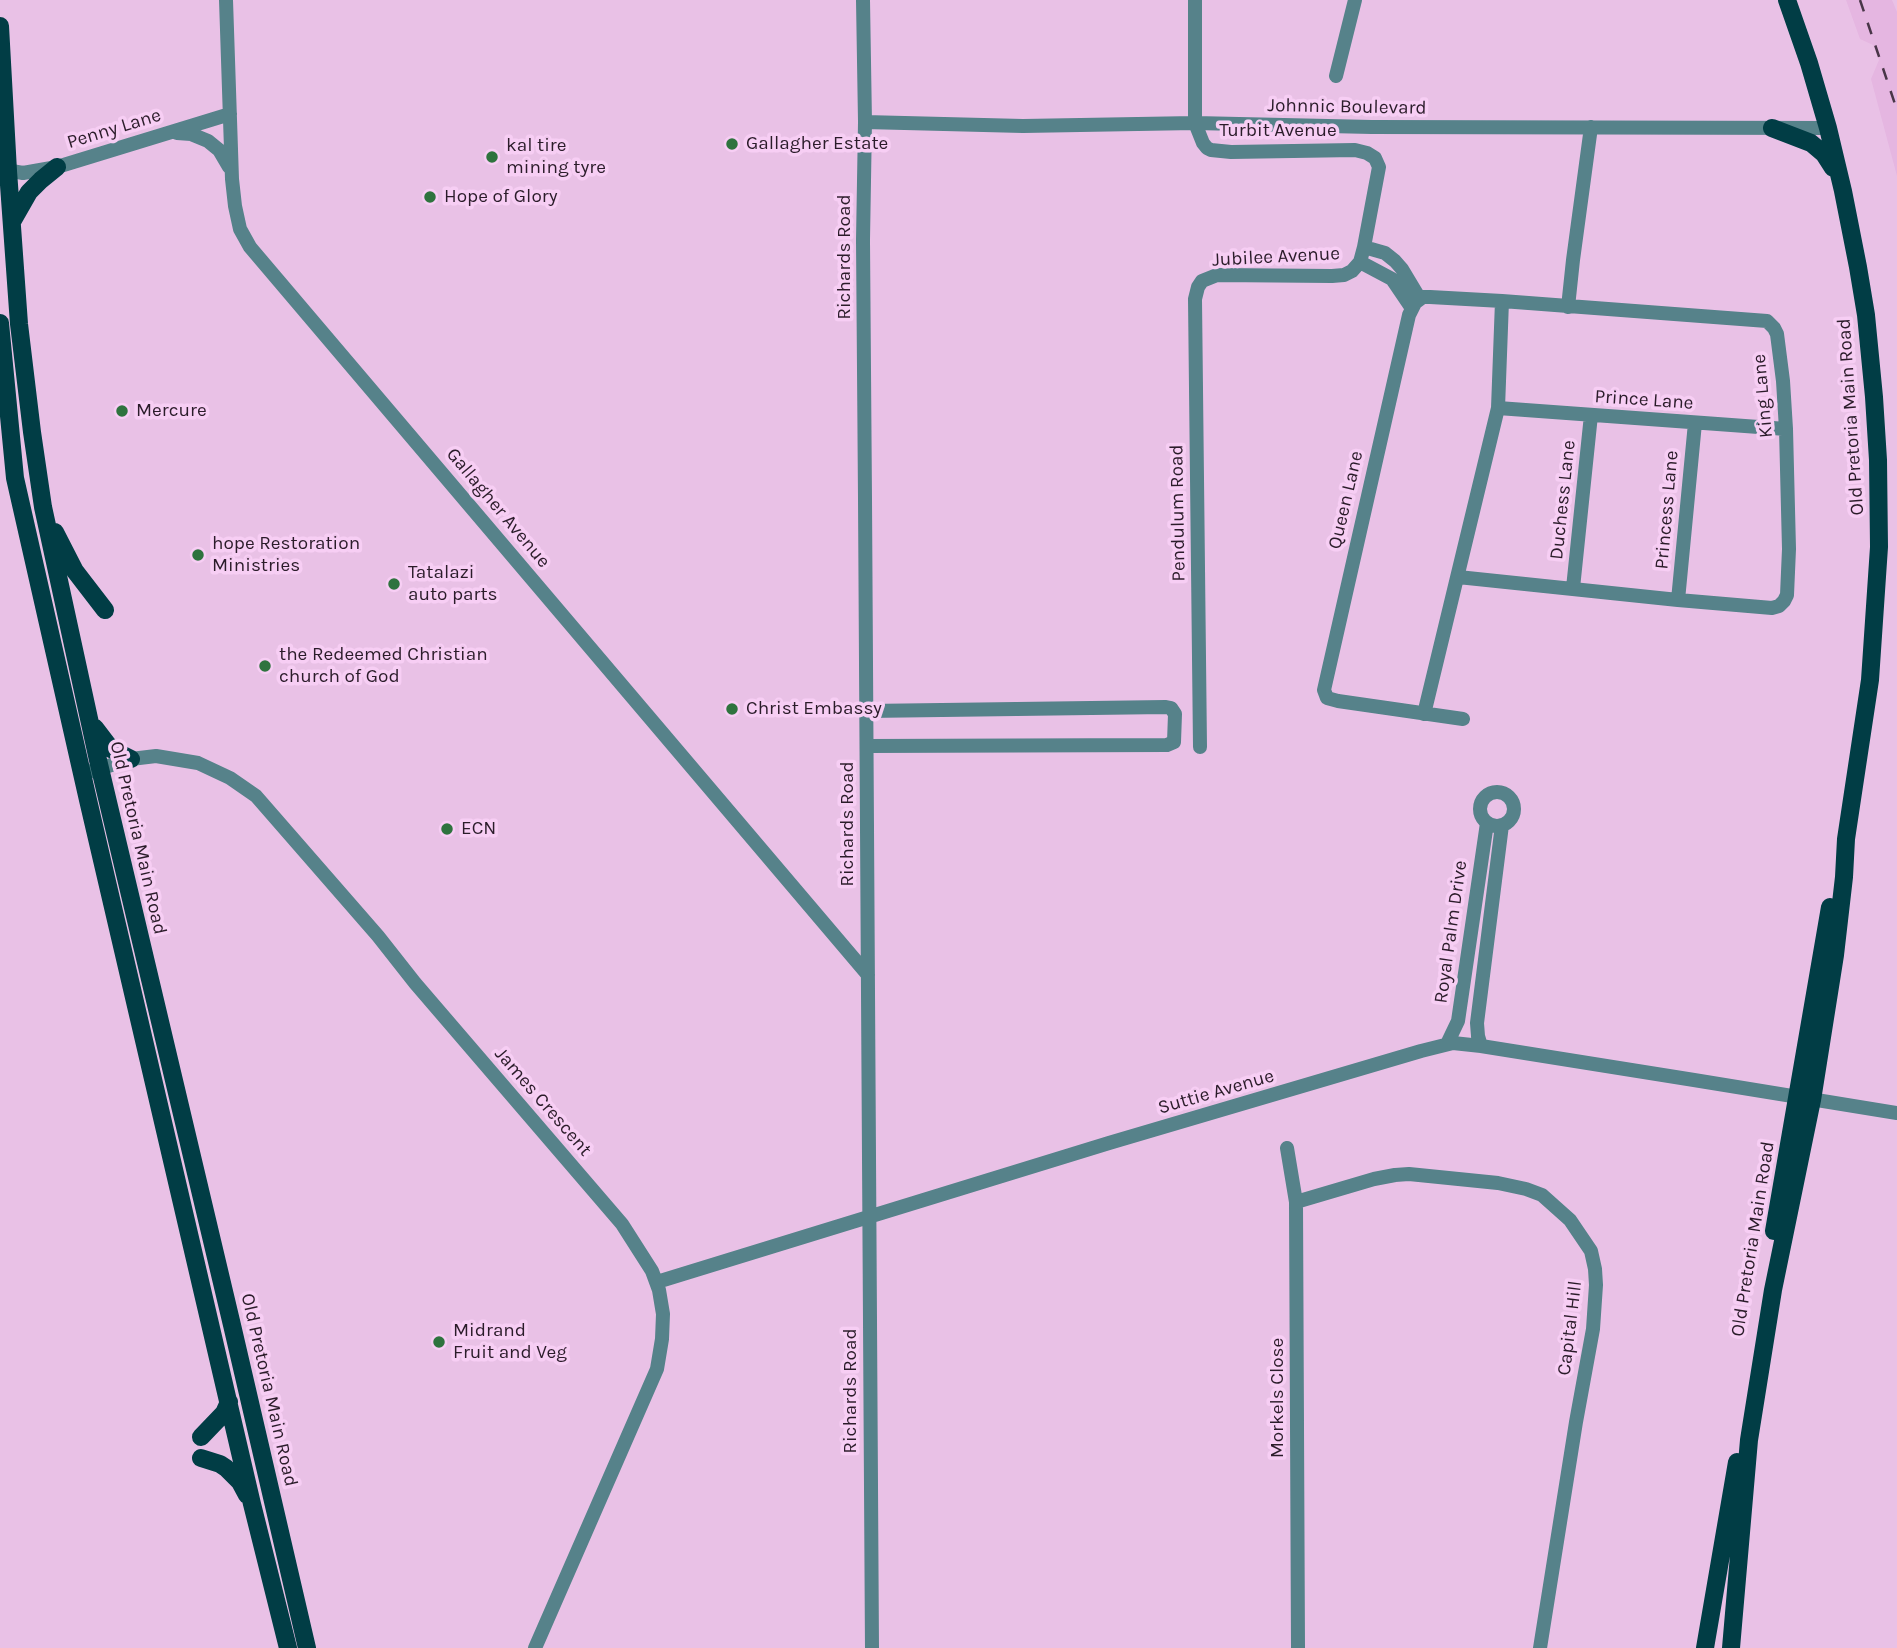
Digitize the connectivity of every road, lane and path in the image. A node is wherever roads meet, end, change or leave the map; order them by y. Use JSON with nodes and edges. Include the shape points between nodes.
{"nodes":[{"id":1,"x":863,"y":0,"type":"edge"},
{"id":2,"x":1195,"y":0,"type":"edge"},
{"id":3,"x":1355,"y":0,"type":"edge"},
{"id":4,"x":1787,"y":0,"type":"edge"},
{"id":5,"x":227,"y":7,"type":"edge"},
{"id":6,"x":0,"y":26,"type":"edge"},
{"id":7,"x":1336,"y":76,"type":"dead end"},
{"id":8,"x":230,"y":114,"type":"junction"},
{"id":9,"x":865,"y":122,"type":"junction"},
{"id":10,"x":1195,"y":123,"type":"junction"},
{"id":11,"x":1591,"y":127,"type":"junction"},
{"id":12,"x":1772,"y":128,"type":"junction"},
{"id":13,"x":1828,"y":128,"type":"junction"},
{"id":14,"x":167,"y":133,"type":"junction"},
{"id":15,"x":57,"y":167,"type":"junction"},
{"id":16,"x":4,"y":170,"type":"edge"},
{"id":17,"x":232,"y":179,"type":"junction"},
{"id":18,"x":1841,"y":184,"type":"junction"},
{"id":19,"x":12,"y":221,"type":"junction"},
{"id":20,"x":1364,"y":247,"type":"junction"},
{"id":21,"x":1356,"y":267,"type":"junction"},
{"id":22,"x":1202,"y":281,"type":"joint"},
{"id":23,"x":1502,"y":302,"type":"junction"},
{"id":24,"x":1416,"y":303,"type":"junction"},
{"id":25,"x":1568,"y":307,"type":"junction"},
{"id":26,"x":0,"y":323,"type":"edge"},
{"id":27,"x":1499,"y":408,"type":"junction"},
{"id":28,"x":1591,"y":415,"type":"junction"},
{"id":29,"x":1695,"y":423,"type":"junction"},
{"id":30,"x":1786,"y":429,"type":"junction"},
{"id":31,"x":43,"y":507,"type":"junction"},
{"id":32,"x":1458,"y":577,"type":"junction"},
{"id":33,"x":1573,"y":588,"type":"junction"},
{"id":34,"x":1678,"y":600,"type":"junction"},
{"id":35,"x":105,"y":610,"type":"dead end"},
{"id":36,"x":867,"y":711,"type":"junction"},
{"id":37,"x":87,"y":712,"type":"junction"},
{"id":38,"x":1424,"y":714,"type":"junction"},
{"id":39,"x":1463,"y":719,"type":"dead end"},
{"id":40,"x":867,"y":746,"type":"junction"},
{"id":41,"x":1200,"y":747,"type":"dead end"},
{"id":42,"x":131,"y":759,"type":"junction"},
{"id":43,"x":100,"y":768,"type":"junction"},
{"id":44,"x":82,"y":774,"type":"junction"},
{"id":45,"x":1487,"y":823,"type":"junction"},
{"id":46,"x":1502,"y":825,"type":"junction"},
{"id":47,"x":1468,"y":949,"type":"junction"},
{"id":48,"x":1487,"y":951,"type":"junction"},
{"id":49,"x":867,"y":975,"type":"junction"},
{"id":50,"x":1447,"y":1044,"type":"junction"},
{"id":51,"x":1481,"y":1046,"type":"junction"},
{"id":52,"x":1805,"y":1099,"type":"junction"},
{"id":53,"x":1897,"y":1113,"type":"edge"},
{"id":54,"x":1287,"y":1148,"type":"dead end"},
{"id":55,"x":1296,"y":1202,"type":"junction"},
{"id":56,"x":869,"y":1218,"type":"junction"},
{"id":57,"x":657,"y":1282,"type":"junction"},
{"id":58,"x":229,"y":1402,"type":"junction"},
{"id":59,"x":201,"y":1437,"type":"dead end"},
{"id":60,"x":201,"y":1458,"type":"dead end"},
{"id":61,"x":252,"y":1504,"type":"junction"},
{"id":62,"x":288,"y":1648,"type":"edge"},
{"id":63,"x":307,"y":1648,"type":"edge"},
{"id":64,"x":535,"y":1648,"type":"edge"},
{"id":65,"x":872,"y":1648,"type":"edge"},
{"id":66,"x":1298,"y":1648,"type":"edge"},
{"id":67,"x":1541,"y":1648,"type":"edge"},
{"id":68,"x":1705,"y":1648,"type":"edge"},
{"id":69,"x":1731,"y":1648,"type":"edge"}],
"edges":[{"from":1,"to":9,"type":"street","name":"Richards Road"},
{"from":2,"to":10,"type":"street"},
{"from":3,"to":7,"type":"street"},
{"from":4,"to":13,"type":"main road","name":"Old Pretoria Main Road"},
{"from":5,"to":8,"type":"street","name":"Gallagher Avenue"},
{"from":6,"to":16,"type":"main road","name":"Old Pretoria Main Road"},
{"from":8,"to":14,"type":"street","name":"Penny Lane"},
{"from":8,"to":17,"type":"street","name":"Gallagher Avenue"},
{"from":9,"to":10,"type":"street","name":"Johnnic Boulevard","via":[[1023,126]]},
{"from":9,"to":36,"type":"street","name":"Richards Road"},
{"from":10,"to":11,"type":"street","name":"Johnnic Boulevard"},
{"from":10,"to":20,"type":"street","name":"Turbit Avenue","via":[[1210,150],[1355,150],[1375,158],[1378,176]]},
{"from":11,"to":12,"type":"street","name":"Johnnic Boulevard"},
{"from":11,"to":25,"type":"street"},
{"from":12,"to":13,"type":"street","name":"Johnnic Boulevard"},
{"from":12,"to":18,"type":"main road","via":[[1819,148]]},
{"from":13,"to":18,"type":"main road","name":"Old Pretoria Main Road"},
{"from":14,"to":15,"type":"street","name":"Penny Lane"},
{"from":14,"to":17,"type":"street","via":[[191,134],[208,141],[228,163]]},
{"from":15,"to":16,"type":"street","name":"Penny Lane","via":[[34,172]]},
{"from":15,"to":19,"type":"main road","via":[[29,192]]},
{"from":16,"to":19,"type":"main road","name":"Old Pretoria Main Road"},
{"from":17,"to":49,"type":"street","name":"Gallagher Avenue","via":[[240,229],[260,260]]},
{"from":18,"to":52,"type":"main road","name":"Old Pretoria Main Road","via":[[1870,349],[1879,522],[1870,680],[1846,839],[1835,955]]},
{"from":19,"to":31,"type":"main road","name":"Old Pretoria Main Road","via":[[19,324]]},
{"from":20,"to":21,"type":"street"},
{"from":20,"to":24,"type":"street","via":[[1395,261]]},
{"from":21,"to":22,"type":"street","name":"Jubilee Avenue","via":[[1344,275],[1217,275]]},
{"from":21,"to":24,"type":"street","via":[[1392,279]]},
{"from":22,"to":41,"type":"street","name":"Pendulum Road","via":[[1195,299]]},
{"from":23,"to":24,"type":"street","via":[[1430,297]]},
{"from":23,"to":25,"type":"street","name":"King Lane"},
{"from":23,"to":27,"type":"street"},
{"from":24,"to":38,"type":"street","name":"Queen Lane","via":[[1324,695]]},
{"from":25,"to":30,"type":"street","name":"King Lane","via":[[1767,321],[1777,334]]},
{"from":26,"to":44,"type":"main road","name":"Old Pretoria Main Road","via":[[15,478]]},
{"from":27,"to":28,"type":"street","name":"Prince Lane"},
{"from":27,"to":32,"type":"street"},
{"from":28,"to":29,"type":"street","name":"Prince Lane"},
{"from":28,"to":33,"type":"street","name":"Duchess Lane"},
{"from":29,"to":30,"type":"street","name":"Prince Lane"},
{"from":29,"to":34,"type":"street","name":"Princess Lane"},
{"from":30,"to":34,"type":"street","name":"King Lane","via":[[1789,549],[1784,601],[1772,608]]},
{"from":31,"to":35,"type":"main road","via":[[75,571]]},
{"from":31,"to":37,"type":"main road","name":"Old Pretoria Main Road"},
{"from":32,"to":33,"type":"street","name":"King Lane"},
{"from":32,"to":38,"type":"street"},
{"from":33,"to":34,"type":"street","name":"King Lane"},
{"from":36,"to":40,"type":"street","name":"Richards Road"},
{"from":36,"to":40,"type":"street","via":[[1166,707],[1175,714],[1174,742],[1167,745]]},
{"from":37,"to":42,"type":"main road","via":[[105,744]]},
{"from":37,"to":43,"type":"main road","name":"Old Pretoria Main Road"},
{"from":38,"to":39,"type":"street"},
{"from":40,"to":49,"type":"street","name":"Richards Road"},
{"from":42,"to":43,"type":"street","name":"James Crescent"},
{"from":42,"to":57,"type":"street","name":"James Crescent","via":[[156,756],[198,763],[256,796],[622,1224]]},
{"from":43,"to":44,"type":"street","name":"James Crescent"},
{"from":43,"to":63,"type":"main road","name":"Old Pretoria Main Road"},
{"from":44,"to":58,"type":"main road","name":"Old Pretoria Main Road"},
{"from":45,"to":46,"type":"street"},
{"from":45,"to":46,"type":"street","via":[[1480,813],[1481,801],[1500,792],[1509,796],[1514,808],[1510,820]]},
{"from":45,"to":47,"type":"street","name":"Royal Palm Drive"},
{"from":46,"to":48,"type":"street","name":"Royal Palm Drive"},
{"from":47,"to":48,"type":"street"},
{"from":47,"to":50,"type":"street","name":"Royal Palm Drive","via":[[1458,1021]]},
{"from":48,"to":51,"type":"street","name":"Royal Palm Drive","via":[[1477,1028]]},
{"from":49,"to":56,"type":"street","name":"Richards Road"},
{"from":50,"to":51,"type":"street","name":"Suttie Avenue"},
{"from":50,"to":56,"type":"street","name":"Suttie Avenue"},
{"from":51,"to":52,"type":"street","name":"Suttie Avenue"},
{"from":52,"to":53,"type":"street","name":"Suttie Avenue"},
{"from":52,"to":68,"type":"main road","name":"Old Pretoria Main Road"},
{"from":52,"to":69,"type":"main road","name":"Old Pretoria Main Road","via":[[1749,1440]]},
{"from":54,"to":55,"type":"street","name":"Morkels Close"},
{"from":55,"to":66,"type":"street","name":"Morkels Close"},
{"from":55,"to":67,"type":"street","name":"Capital Hill","via":[[1395,1175],[1498,1183],[1542,1195],[1570,1220],[1591,1251],[1596,1285],[1593,1329]]},
{"from":56,"to":57,"type":"street","name":"Suttie Avenue"},
{"from":56,"to":65,"type":"street","name":"Richards Road"},
{"from":57,"to":64,"type":"street","name":"James Crescent","via":[[663,1306],[657,1369]]},
{"from":58,"to":59,"type":"main road"},
{"from":58,"to":61,"type":"main road","name":"Old Pretoria Main Road"},
{"from":60,"to":61,"type":"main road","via":[[231,1473]]},
{"from":61,"to":62,"type":"main road","name":"Old Pretoria Main Road"}]}
